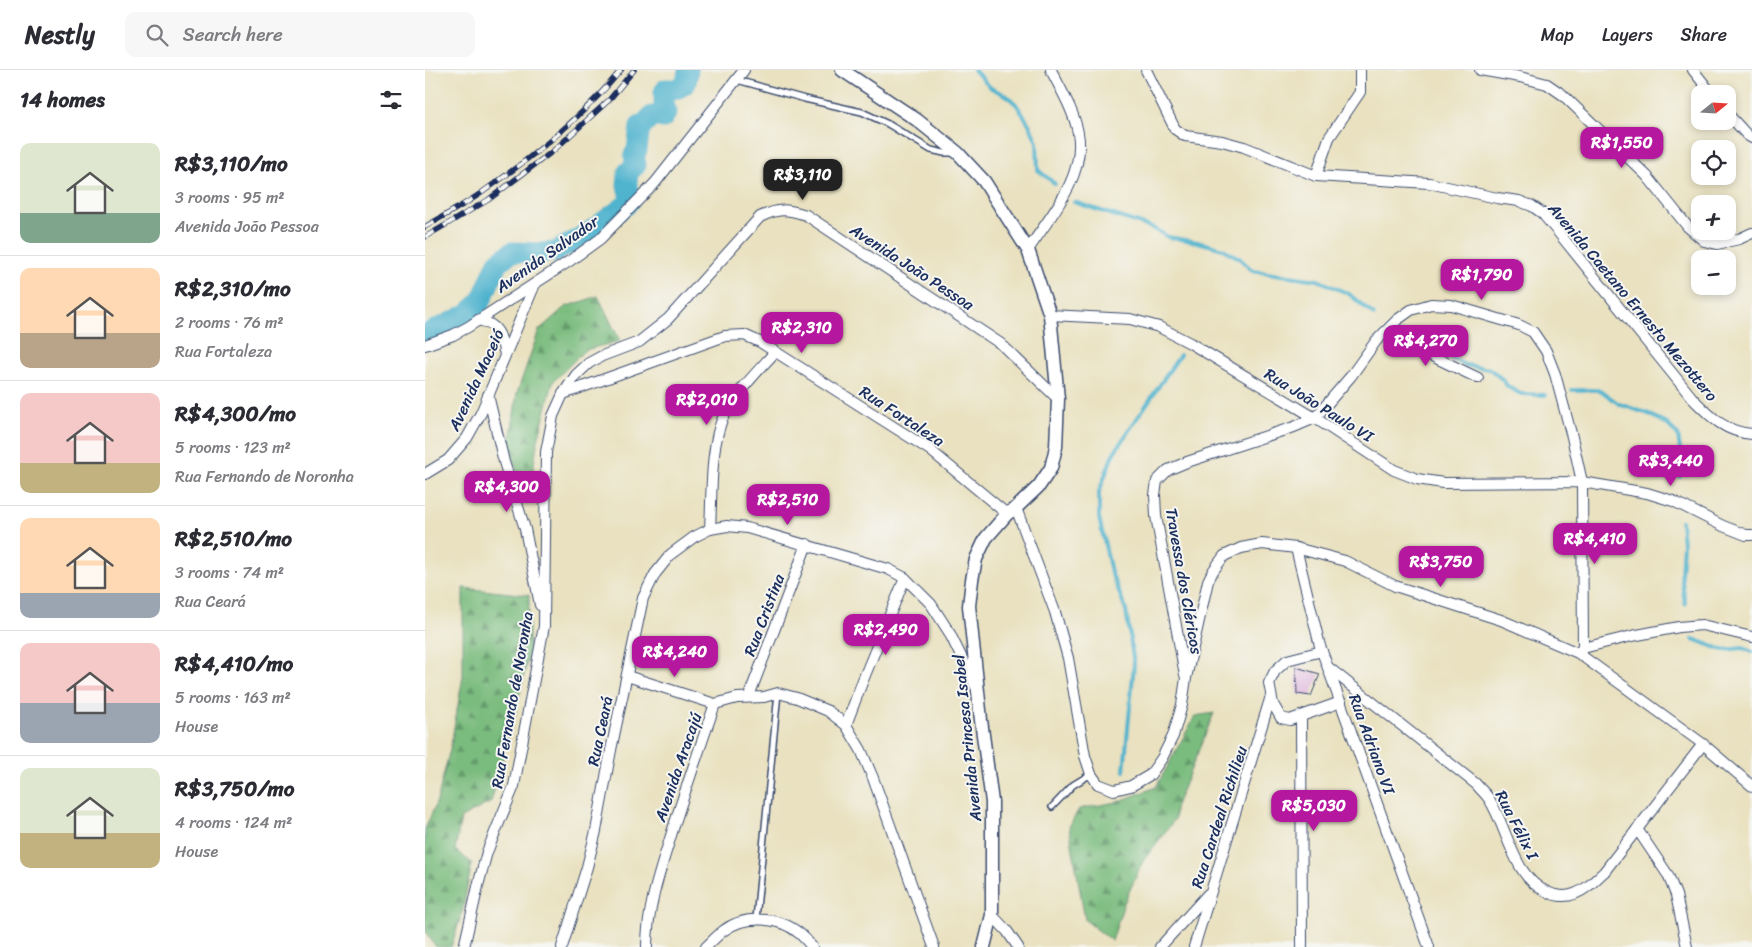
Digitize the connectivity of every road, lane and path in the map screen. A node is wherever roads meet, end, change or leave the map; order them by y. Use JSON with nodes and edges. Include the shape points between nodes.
{"nodes":[{"id":1,"x":743,"y":70,"type":"edge"},
{"id":2,"x":843,"y":70,"type":"edge"},
{"id":3,"x":1051,"y":70,"type":"edge"},
{"id":4,"x":1146,"y":70,"type":"edge"},
{"id":5,"x":1360,"y":70,"type":"edge"},
{"id":6,"x":1480,"y":70,"type":"edge"},
{"id":7,"x":1693,"y":70,"type":"edge"},
{"id":8,"x":737,"y":79,"type":"junction"},
{"id":9,"x":1705,"y":85,"type":"edge"},
{"id":10,"x":1736,"y":123,"type":"edge"},
{"id":11,"x":1752,"y":138,"type":"edge"},
{"id":12,"x":958,"y":153,"type":"junction"},
{"id":13,"x":1316,"y":176,"type":"junction"},
{"id":14,"x":1752,"y":233,"type":"edge"},
{"id":15,"x":1028,"y":250,"type":"junction"},
{"id":16,"x":535,"y":283,"type":"junction"},
{"id":17,"x":1050,"y":315,"type":"junction"},
{"id":18,"x":478,"y":320,"type":"junction"},
{"id":19,"x":1384,"y":333,"type":"junction"},
{"id":20,"x":425,"y":346,"type":"edge"},
{"id":21,"x":775,"y":352,"type":"junction"},
{"id":22,"x":505,"y":355,"type":"junction"},
{"id":23,"x":1478,"y":378,"type":"dead end"},
{"id":24,"x":563,"y":394,"type":"junction"},
{"id":25,"x":488,"y":395,"type":"junction"},
{"id":26,"x":1058,"y":400,"type":"junction"},
{"id":27,"x":1315,"y":418,"type":"junction"},
{"id":28,"x":1752,"y":434,"type":"edge"},
{"id":29,"x":425,"y":474,"type":"edge"},
{"id":30,"x":1582,"y":482,"type":"junction"},
{"id":31,"x":1012,"y":511,"type":"junction"},
{"id":32,"x":710,"y":529,"type":"junction"},
{"id":33,"x":1752,"y":535,"type":"edge"},
{"id":34,"x":807,"y":544,"type":"junction"},
{"id":35,"x":1296,"y":548,"type":"junction"},
{"id":36,"x":905,"y":578,"type":"junction"},
{"id":37,"x":544,"y":626,"type":"junction"},
{"id":38,"x":1752,"y":637,"type":"edge"},
{"id":39,"x":1322,"y":651,"type":"junction"},
{"id":40,"x":1581,"y":651,"type":"junction"},
{"id":41,"x":1329,"y":668,"type":"junction"},
{"id":42,"x":627,"y":676,"type":"junction"},
{"id":43,"x":1186,"y":678,"type":"junction"},
{"id":44,"x":978,"y":692,"type":"junction"},
{"id":45,"x":778,"y":693,"type":"junction"},
{"id":46,"x":749,"y":696,"type":"junction"},
{"id":47,"x":1271,"y":696,"type":"junction"},
{"id":48,"x":1341,"y":702,"type":"junction"},
{"id":49,"x":715,"y":704,"type":"junction"},
{"id":50,"x":1301,"y":716,"type":"junction"},
{"id":51,"x":846,"y":725,"type":"junction"},
{"id":52,"x":1703,"y":744,"type":"junction"},
{"id":53,"x":1091,"y":774,"type":"junction"},
{"id":54,"x":1752,"y":786,"type":"edge"},
{"id":55,"x":1052,"y":807,"type":"dead end"},
{"id":56,"x":1637,"y":829,"type":"junction"},
{"id":57,"x":1210,"y":892,"type":"junction"},
{"id":58,"x":992,"y":915,"type":"junction"},
{"id":59,"x":756,"y":919,"type":"junction"},
{"id":60,"x":464,"y":947,"type":"edge"},
{"id":61,"x":562,"y":947,"type":"edge"},
{"id":62,"x":647,"y":947,"type":"edge"},
{"id":63,"x":706,"y":947,"type":"edge"},
{"id":64,"x":812,"y":947,"type":"edge"},
{"id":65,"x":934,"y":947,"type":"edge"},
{"id":66,"x":984,"y":947,"type":"edge"},
{"id":67,"x":1019,"y":947,"type":"edge"},
{"id":68,"x":1161,"y":947,"type":"edge"},
{"id":69,"x":1194,"y":947,"type":"edge"},
{"id":70,"x":1302,"y":947,"type":"edge"},
{"id":71,"x":1429,"y":947,"type":"edge"},
{"id":72,"x":1687,"y":947,"type":"edge"}],
"edges":[{"from":1,"to":8,"type":"street","name":"Avenida Salvador"},
{"from":2,"to":12,"type":"street","name":"Avenida Princesa Isabel","via":[[917,120]]},
{"from":3,"to":15,"type":"street","via":[[1078,134],[1078,157],[1073,179]]},
{"from":4,"to":13,"type":"street","name":"Avenida Caetano Ernesto Mezottero","via":[[1175,129],[1185,136],[1244,146]]},
{"from":5,"to":13,"type":"street","via":[[1360,92],[1329,138]]},
{"from":6,"to":14,"type":"street","via":[[1547,84],[1563,95],[1647,176],[1704,240],[1717,244]]},
{"from":7,"to":9,"type":"street"},
{"from":8,"to":12,"type":"lane","via":[[862,112],[931,150]]},
{"from":8,"to":16,"type":"street","name":"Avenida Salvador","via":[[633,207],[600,239]]},
{"from":10,"to":11,"type":"street"},
{"from":12,"to":15,"type":"street","name":"Avenida Princesa Isabel","via":[[984,181]]},
{"from":13,"to":28,"type":"street","name":"Avenida Caetano Ernesto Mezottero","via":[[1429,183],[1532,206],[1558,232],[1693,399],[1715,421],[1733,431]]},
{"from":15,"to":17,"type":"street","name":"Avenida Princesa Isabel"},
{"from":16,"to":18,"type":"street","name":"Avenida Salvador"},
{"from":16,"to":22,"type":"street","name":"Avenida Maceió"},
{"from":17,"to":26,"type":"street","name":"Avenida Princesa Isabel"},
{"from":17,"to":27,"type":"street","name":"Rua João Paulo VI","via":[[1130,319],[1159,328]]},
{"from":18,"to":20,"type":"street","name":"Avenida Salvador"},
{"from":18,"to":22,"type":"street","via":[[489,322],[495,328]]},
{"from":19,"to":23,"type":"street"},
{"from":19,"to":27,"type":"street"},
{"from":19,"to":30,"type":"street","via":[[1411,310],[1431,304],[1451,305],[1533,332],[1555,374]]},
{"from":21,"to":24,"type":"street","name":"Rua Fortaleza","via":[[744,335],[725,336]]},
{"from":21,"to":31,"type":"street","name":"Rua Fortaleza","via":[[930,450]]},
{"from":21,"to":32,"type":"street","via":[[725,413],[715,453]]},
{"from":22,"to":25,"type":"street","name":"Avenida Maceió"},
{"from":24,"to":26,"type":"street","name":"Avenida João Pessoa","via":[[589,363],[639,342],[669,319],[760,217],[786,209],[806,215],[1001,344]]},
{"from":24,"to":37,"type":"street","name":"Rua Fernando de Noronha","via":[[553,416],[546,452]]},
{"from":25,"to":29,"type":"street","name":"Avenida Maceió","via":[[467,438],[448,460]]},
{"from":25,"to":37,"type":"street","via":[[525,529]]},
{"from":26,"to":31,"type":"street","name":"Avenida Princesa Isabel","via":[[1056,447],[1051,468],[1039,486]]},
{"from":27,"to":30,"type":"street","name":"Rua João Paulo VI","via":[[1394,470],[1417,479],[1443,483]]},
{"from":27,"to":43,"type":"street","name":"Travessa dos Cléricos","via":[[1187,462],[1168,470],[1157,481],[1156,516]]},
{"from":30,"to":33,"type":"street","name":"Rua João Paulo VI","via":[[1647,493],[1673,501],[1723,526]]},
{"from":30,"to":40,"type":"street"},
{"from":31,"to":44,"type":"street","name":"Avenida Princesa Isabel","via":[[985,538],[972,580],[969,606]]},
{"from":31,"to":53,"type":"street","via":[[1055,612],[1068,658],[1080,733]]},
{"from":32,"to":34,"type":"street","name":"Rua Ceará","via":[[727,526],[747,528]]},
{"from":32,"to":42,"type":"street","name":"Rua Ceará","via":[[671,554],[655,574],[643,598]]},
{"from":34,"to":36,"type":"street","name":"Rua Ceará","via":[[888,569]]},
{"from":34,"to":46,"type":"street","name":"Rua Cristina"},
{"from":35,"to":39,"type":"street","name":"Rua Adriano VI"},
{"from":35,"to":40,"type":"street","via":[[1345,561],[1395,586],[1501,620]]},
{"from":35,"to":43,"type":"street","via":[[1263,544],[1241,548],[1224,556],[1208,581]]},
{"from":36,"to":44,"type":"street","name":"Rua Ceará","via":[[931,604],[949,632]]},
{"from":36,"to":51,"type":"street"},
{"from":37,"to":60,"type":"street","name":"Rua Fernando de Noronha","via":[[514,786],[487,852]]},
{"from":38,"to":40,"type":"street","via":[[1702,625],[1632,636]]},
{"from":39,"to":41,"type":"street","name":"Rua Adriano VI"},
{"from":39,"to":47,"type":"street","via":[[1287,660],[1275,671],[1269,683]]},
{"from":40,"to":52,"type":"street"},
{"from":41,"to":48,"type":"street","name":"Rua Adriano VI"},
{"from":41,"to":56,"type":"street","name":"Rua Félix I","via":[[1476,784],[1489,798],[1526,875],[1539,889],[1555,896],[1571,896],[1587,888],[1604,872]]},
{"from":42,"to":49,"type":"street"},
{"from":42,"to":61,"type":"street","name":"Rua Ceará","via":[[597,831]]},
{"from":43,"to":53,"type":"street","via":[[1183,705],[1173,736],[1150,775],[1131,786],[1114,790],[1098,784]]},
{"from":44,"to":58,"type":"street","name":"Avenida Princesa Isabel","via":[[992,802]]},
{"from":45,"to":46,"type":"street","name":"Avenida Aracajú","via":[[764,697]]},
{"from":45,"to":51,"type":"street","name":"Avenida Aracajú","via":[[828,711]]},
{"from":45,"to":59,"type":"lane"},
{"from":46,"to":49,"type":"street","name":"Avenida Aracajú"},
{"from":47,"to":50,"type":"street","via":[[1281,718],[1290,720]]},
{"from":47,"to":57,"type":"street","name":"Rua Cardeal Richilieu"},
{"from":48,"to":50,"type":"street"},
{"from":48,"to":71,"type":"street","name":"Rua Adriano VI"},
{"from":49,"to":62,"type":"street","name":"Avenida Aracajú","via":[[656,884],[649,914]]},
{"from":50,"to":70,"type":"street"},
{"from":51,"to":65,"type":"street","name":"Avenida Aracajú","via":[[873,778]]},
{"from":52,"to":54,"type":"street"},
{"from":52,"to":56,"type":"street","name":"Rua Félix I"},
{"from":53,"to":55,"type":"lane","via":[[1073,784]]},
{"from":56,"to":72,"type":"street","via":[[1668,875],[1676,895]]},
{"from":57,"to":68,"type":"street"},
{"from":57,"to":69,"type":"street","name":"Rua Cardeal Richilieu"},
{"from":58,"to":66,"type":"street","name":"Avenida Princesa Isabel"},
{"from":58,"to":67,"type":"street"},
{"from":59,"to":63,"type":"street","via":[[724,930]]},
{"from":59,"to":64,"type":"street","via":[[778,922],[798,932]]}]}
